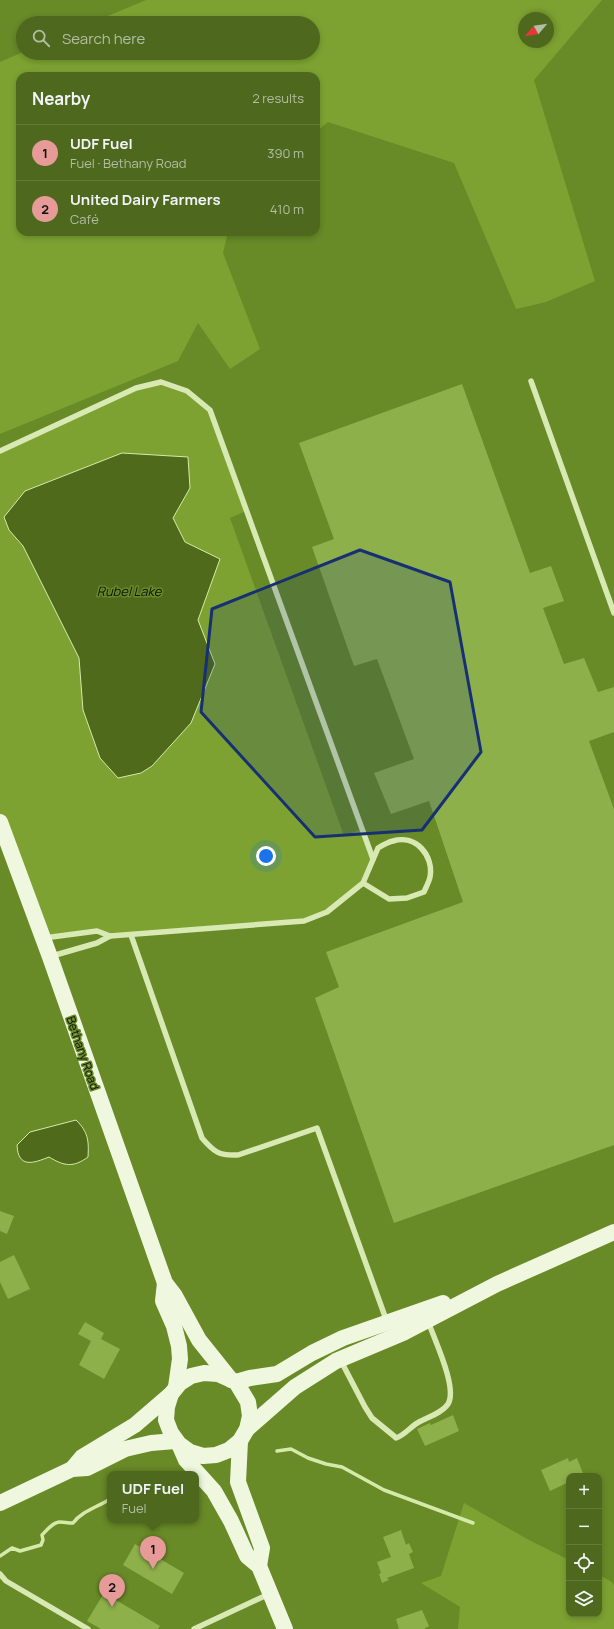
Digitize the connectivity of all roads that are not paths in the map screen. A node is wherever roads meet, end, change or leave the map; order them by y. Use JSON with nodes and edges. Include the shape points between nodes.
{"nodes":[{"id":1,"x":531,"y":381,"type":"dead end"},
{"id":2,"x":0,"y":451,"type":"edge"},
{"id":3,"x":614,"y":613,"type":"edge"},
{"id":4,"x":0,"y":822,"type":"edge"},
{"id":5,"x":373,"y":859,"type":"junction"},
{"id":6,"x":363,"y":883,"type":"junction"},
{"id":7,"x":131,"y":935,"type":"junction"},
{"id":8,"x":110,"y":936,"type":"junction"},
{"id":9,"x":42,"y":938,"type":"junction"},
{"id":10,"x":50,"y":957,"type":"junction"},
{"id":11,"x":614,"y":1232,"type":"edge"},
{"id":12,"x":165,"y":1283,"type":"junction"},
{"id":13,"x":497,"y":1284,"type":"junction"},
{"id":14,"x":427,"y":1321,"type":"junction"},
{"id":15,"x":391,"y":1330,"type":"junction"},
{"id":16,"x":340,"y":1359,"type":"junction"},
{"id":17,"x":233,"y":1381,"type":"junction"},
{"id":18,"x":174,"y":1391,"type":"junction"},
{"id":19,"x":243,"y":1435,"type":"junction"},
{"id":20,"x":177,"y":1442,"type":"junction"},
{"id":21,"x":72,"y":1468,"type":"junction"},
{"id":22,"x":196,"y":1471,"type":"edge"},
{"id":23,"x":199,"y":1474,"type":"edge"},
{"id":24,"x":0,"y":1503,"type":"edge"},
{"id":25,"x":259,"y":1566,"type":"junction"},
{"id":26,"x":0,"y":1574,"type":"edge"},
{"id":27,"x":271,"y":1593,"type":"junction"},
{"id":28,"x":88,"y":1629,"type":"edge"},
{"id":29,"x":194,"y":1629,"type":"edge"},
{"id":30,"x":285,"y":1629,"type":"edge"}],
"edges":[{"from":1,"to":3,"type":"lane"},
{"from":2,"to":5,"type":"lane","via":[[136,388],[161,382],[187,391],[210,410]]},
{"from":4,"to":9,"type":"main road","name":"Bethany Road"},
{"from":5,"to":6,"type":"lane"},
{"from":5,"to":6,"type":"lane","via":[[378,848],[393,841],[410,840],[423,849],[430,863],[430,878],[424,892],[407,898],[389,899]]},
{"from":6,"to":7,"type":"lane","via":[[327,912],[304,921]]},
{"from":7,"to":8,"type":"lane"},
{"from":7,"to":15,"type":"lane","via":[[202,1138],[212,1150],[225,1156],[238,1155],[317,1128]]},
{"from":8,"to":9,"type":"lane","via":[[97,931]]},
{"from":8,"to":10,"type":"lane","via":[[97,943]]},
{"from":9,"to":10,"type":"main road","name":"Bethany Road"},
{"from":10,"to":12,"type":"main road","name":"Bethany Road"},
{"from":11,"to":13,"type":"main road"},
{"from":12,"to":17,"type":"main road","name":"Bethany Road","via":[[200,1340]]},
{"from":12,"to":18,"type":"main road","name":"Bethany Road","via":[[163,1301],[179,1340],[180,1359]]},
{"from":13,"to":14,"type":"main road"},
{"from":13,"to":15,"type":"main road"},
{"from":14,"to":15,"type":"main road"},
{"from":14,"to":16,"type":"lane","via":[[450,1382],[451,1398],[443,1409],[412,1426],[399,1437],[396,1438],[372,1418]]},
{"from":15,"to":16,"type":"main road"},
{"from":15,"to":17,"type":"main road","via":[[328,1345],[277,1374]]},
{"from":16,"to":19,"type":"main road","via":[[295,1387]]},
{"from":17,"to":18,"type":"main road","via":[[218,1374],[204,1373],[191,1376]]},
{"from":17,"to":19,"type":"main road","via":[[248,1402],[250,1416]]},
{"from":18,"to":20,"type":"main road","via":[[167,1407],[166,1420]]},
{"from":18,"to":21,"type":"main road","via":[[130,1428],[82,1457]]},
{"from":19,"to":20,"type":"main road","via":[[229,1450],[216,1455],[203,1456],[190,1452]]},
{"from":19,"to":25,"type":"main road","via":[[238,1482],[262,1548]]},
{"from":20,"to":21,"type":"main road","via":[[151,1443],[125,1449],[87,1468]]},
{"from":20,"to":22,"type":"main road","via":[[186,1460]]},
{"from":21,"to":24,"type":"main road"},
{"from":23,"to":25,"type":"main road","via":[[214,1491],[247,1556]]},
{"from":25,"to":27,"type":"main road"},
{"from":26,"to":28,"type":"lane","via":[[6,1581]]},
{"from":27,"to":29,"type":"lane"},
{"from":27,"to":30,"type":"main road"}]}
